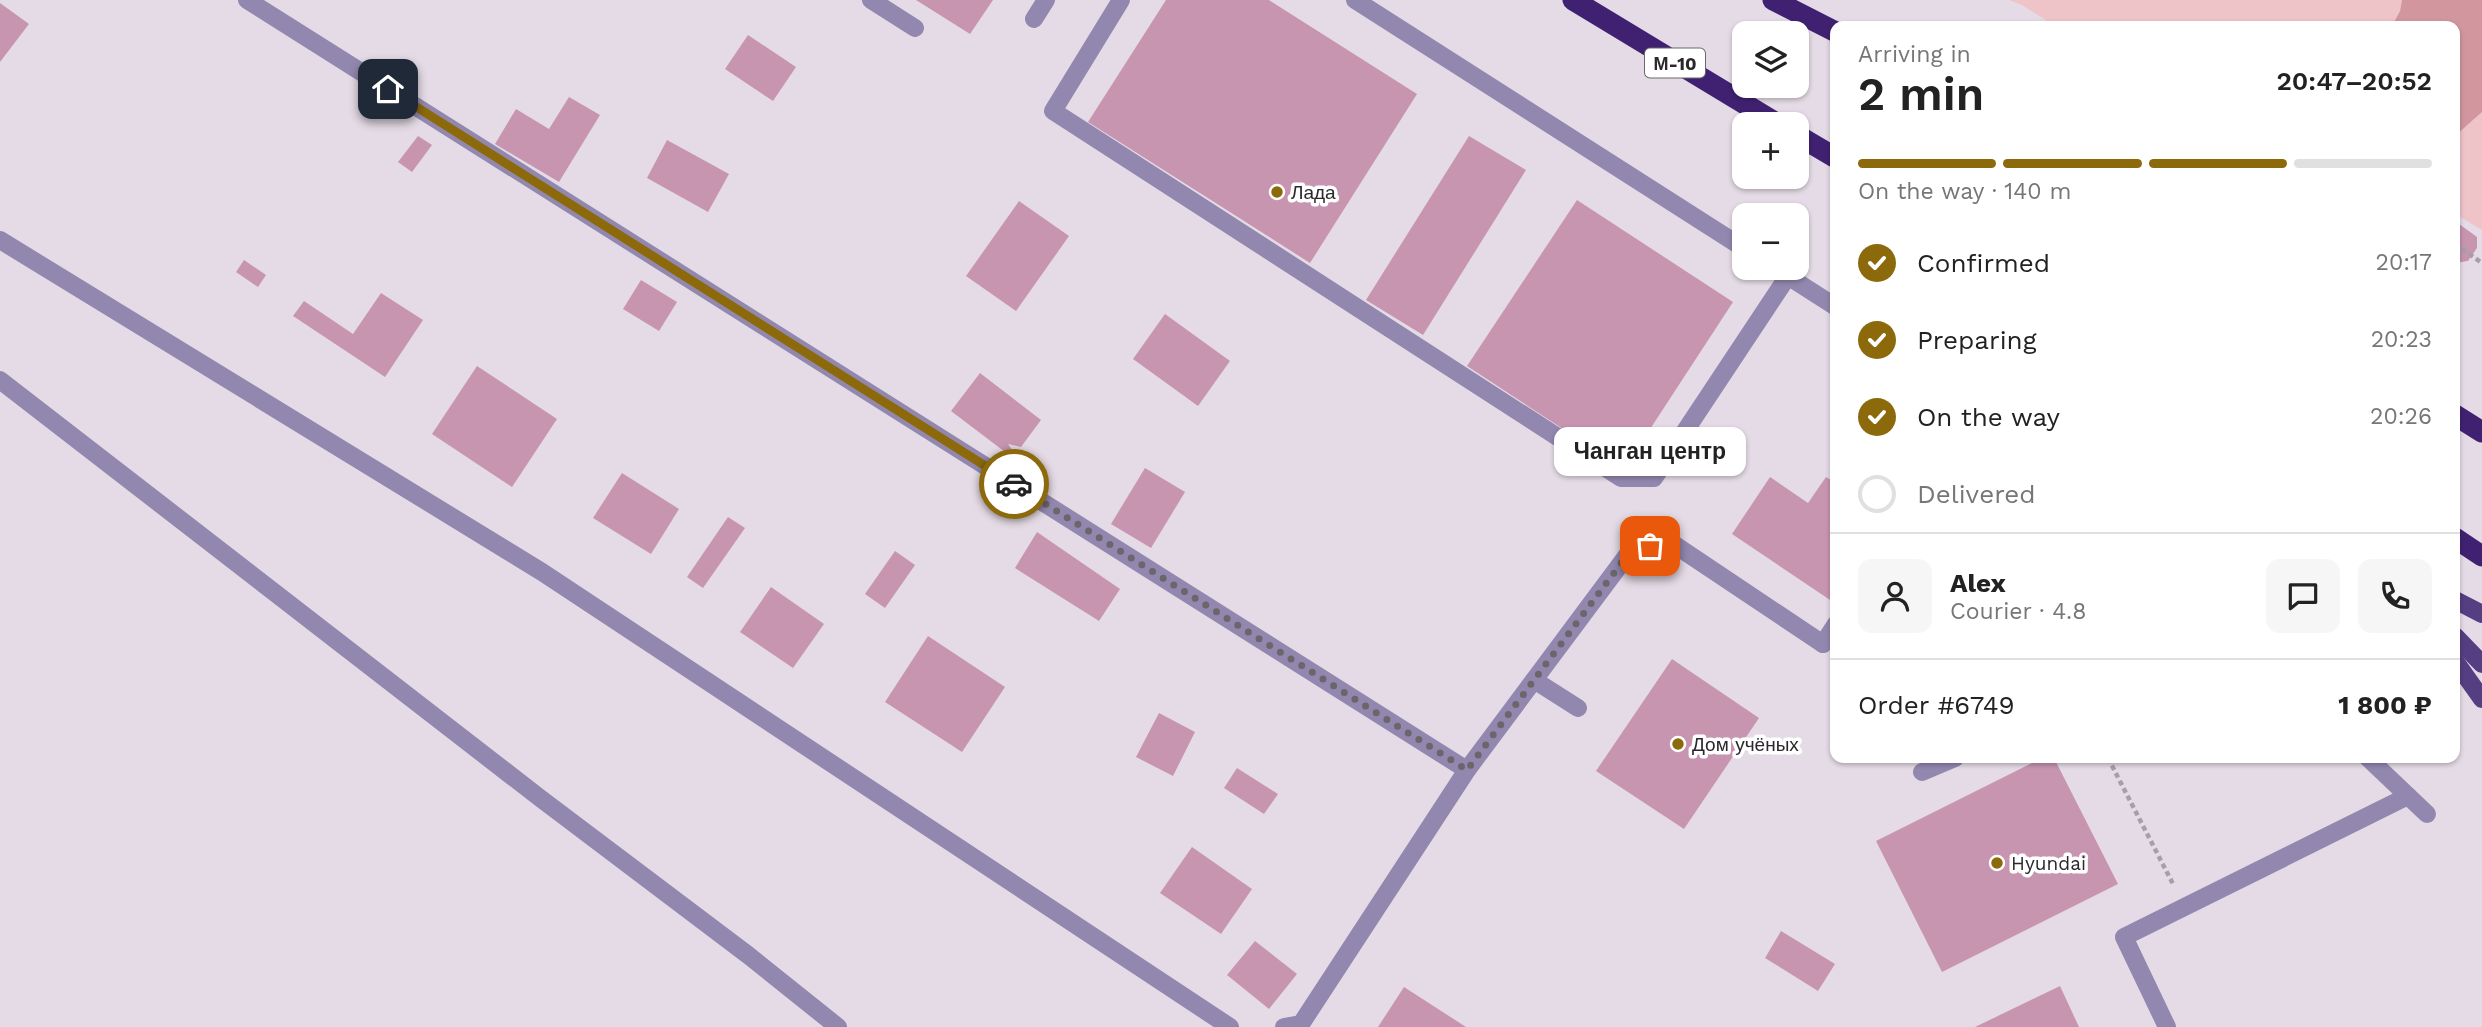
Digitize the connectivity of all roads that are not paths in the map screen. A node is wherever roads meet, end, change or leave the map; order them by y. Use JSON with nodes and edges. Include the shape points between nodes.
{"nodes":[{"id":1,"x":247,"y":0,"type":"edge"},
{"id":2,"x":871,"y":0,"type":"edge"},
{"id":3,"x":1046,"y":0,"type":"edge"},
{"id":4,"x":1121,"y":0,"type":"edge"},
{"id":5,"x":1355,"y":0,"type":"edge"},
{"id":6,"x":1573,"y":0,"type":"edge"},
{"id":7,"x":1773,"y":0,"type":"edge"},
{"id":8,"x":1786,"y":0,"type":"edge"},
{"id":9,"x":1034,"y":19,"type":"dead end"},
{"id":10,"x":1827,"y":27,"type":"edge"},
{"id":11,"x":915,"y":28,"type":"dead end"},
{"id":12,"x":1759,"y":112,"type":"edge"},
{"id":13,"x":1809,"y":142,"type":"edge"},
{"id":14,"x":1830,"y":154,"type":"edge"},
{"id":15,"x":0,"y":240,"type":"edge"},
{"id":16,"x":1732,"y":241,"type":"edge"},
{"id":17,"x":1777,"y":280,"type":"edge"},
{"id":18,"x":1794,"y":280,"type":"edge"},
{"id":19,"x":1830,"y":303,"type":"edge"},
{"id":20,"x":0,"y":380,"type":"edge"},
{"id":21,"x":2460,"y":418,"type":"edge"},
{"id":22,"x":2482,"y":432,"type":"edge"},
{"id":23,"x":2460,"y":541,"type":"edge"},
{"id":24,"x":2482,"y":556,"type":"edge"},
{"id":25,"x":2460,"y":603,"type":"edge"},
{"id":26,"x":2482,"y":614,"type":"edge"},
{"id":27,"x":1830,"y":633,"type":"edge"},
{"id":28,"x":2460,"y":641,"type":"edge"},
{"id":29,"x":2482,"y":664,"type":"edge"},
{"id":30,"x":2460,"y":668,"type":"edge"},
{"id":31,"x":1534,"y":680,"type":"junction"},
{"id":32,"x":2482,"y":699,"type":"edge"},
{"id":33,"x":1577,"y":708,"type":"dead end"},
{"id":34,"x":1943,"y":763,"type":"edge"},
{"id":35,"x":2373,"y":763,"type":"edge"},
{"id":36,"x":1467,"y":770,"type":"junction"},
{"id":37,"x":1922,"y":772,"type":"dead end"},
{"id":38,"x":2408,"y":796,"type":"junction"},
{"id":39,"x":2427,"y":814,"type":"dead end"},
{"id":40,"x":838,"y":1027,"type":"edge"},
{"id":41,"x":1230,"y":1027,"type":"edge"},
{"id":42,"x":1284,"y":1027,"type":"edge"},
{"id":43,"x":2167,"y":1027,"type":"edge"}],
"edges":[{"from":1,"to":36,"type":"street"},
{"from":2,"to":11,"type":"street"},
{"from":3,"to":9,"type":"street"},
{"from":4,"to":17,"type":"street","via":[[1053,111],[1621,478],[1654,478]]},
{"from":5,"to":16,"type":"street"},
{"from":6,"to":12,"type":"highway","number":"М-10"},
{"from":7,"to":10,"type":"highway"},
{"from":8,"to":10,"type":"street"},
{"from":13,"to":14,"type":"highway"},
{"from":15,"to":41,"type":"street","via":[[542,572]]},
{"from":18,"to":19,"type":"street"},
{"from":20,"to":40,"type":"street"},
{"from":21,"to":22,"type":"highway"},
{"from":23,"to":24,"type":"highway"},
{"from":25,"to":26,"type":"main road"},
{"from":27,"to":31,"type":"street","via":[[1823,643],[1669,541],[1631,550]]},
{"from":28,"to":29,"type":"main road"},
{"from":30,"to":32,"type":"main road"},
{"from":31,"to":33,"type":"street"},
{"from":31,"to":36,"type":"street"},
{"from":34,"to":37,"type":"street"},
{"from":35,"to":38,"type":"street"},
{"from":36,"to":42,"type":"street","via":[[1301,1024]]},
{"from":38,"to":39,"type":"street"},
{"from":38,"to":43,"type":"street","via":[[2123,937]]}]}
